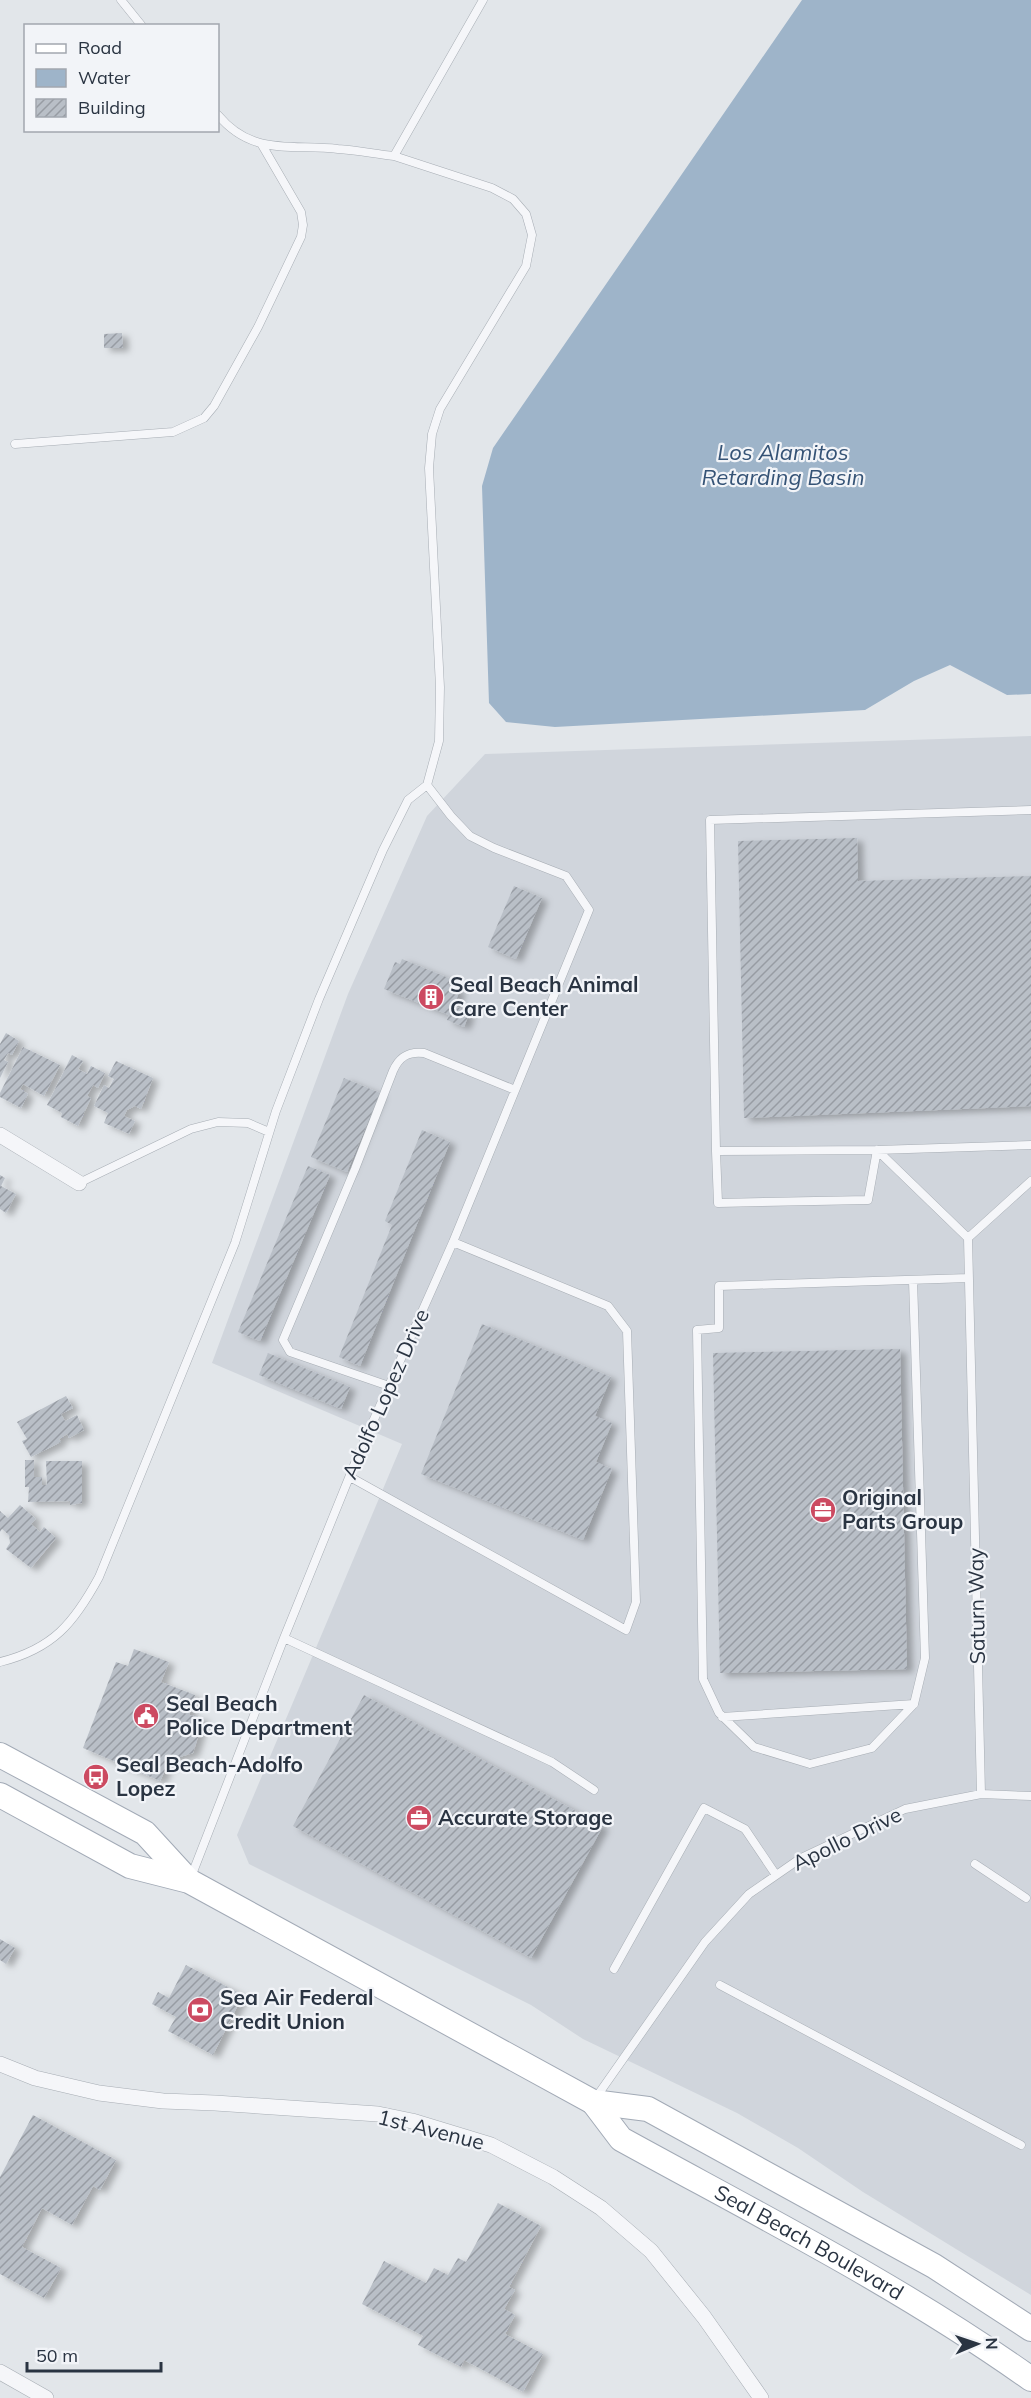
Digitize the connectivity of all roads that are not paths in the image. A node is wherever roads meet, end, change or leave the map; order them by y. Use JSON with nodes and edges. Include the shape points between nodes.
{"nodes":[{"id":1,"x":121,"y":0,"type":"edge"},
{"id":2,"x":483,"y":0,"type":"edge"},
{"id":3,"x":140,"y":24,"type":"edge"},
{"id":4,"x":219,"y":116,"type":"edge"},
{"id":5,"x":262,"y":145,"type":"junction"},
{"id":6,"x":394,"y":156,"type":"junction"},
{"id":7,"x":15,"y":444,"type":"dead end"},
{"id":8,"x":427,"y":784,"type":"junction"},
{"id":9,"x":1031,"y":810,"type":"edge"},
{"id":10,"x":515,"y":1090,"type":"junction"},
{"id":11,"x":269,"y":1132,"type":"junction"},
{"id":12,"x":0,"y":1135,"type":"edge"},
{"id":13,"x":1031,"y":1145,"type":"edge"},
{"id":14,"x":716,"y":1150,"type":"junction"},
{"id":15,"x":877,"y":1150,"type":"junction"},
{"id":16,"x":1031,"y":1181,"type":"edge"},
{"id":17,"x":79,"y":1183,"type":"joint"},
{"id":18,"x":968,"y":1238,"type":"junction"},
{"id":19,"x":453,"y":1242,"type":"junction"},
{"id":20,"x":969,"y":1278,"type":"junction"},
{"id":21,"x":913,"y":1280,"type":"junction"},
{"id":22,"x":389,"y":1386,"type":"junction"},
{"id":23,"x":350,"y":1477,"type":"junction"},
{"id":24,"x":284,"y":1638,"type":"junction"},
{"id":25,"x":0,"y":1662,"type":"edge"},
{"id":26,"x":914,"y":1704,"type":"junction"},
{"id":27,"x":722,"y":1716,"type":"junction"},
{"id":28,"x":0,"y":1755,"type":"edge"},
{"id":29,"x":594,"y":1790,"type":"dead end"},
{"id":30,"x":981,"y":1794,"type":"junction"},
{"id":31,"x":0,"y":1795,"type":"edge"},
{"id":32,"x":1031,"y":1797,"type":"edge"},
{"id":33,"x":975,"y":1864,"type":"dead end"},
{"id":34,"x":776,"y":1875,"type":"junction"},
{"id":35,"x":189,"y":1881,"type":"junction"},
{"id":36,"x":1026,"y":1898,"type":"dead end"},
{"id":37,"x":614,"y":1969,"type":"dead end"},
{"id":38,"x":720,"y":1986,"type":"dead end"},
{"id":39,"x":0,"y":2064,"type":"edge"},
{"id":40,"x":593,"y":2102,"type":"junction"},
{"id":41,"x":1020,"y":2145,"type":"dead end"},
{"id":42,"x":1031,"y":2329,"type":"edge"},
{"id":43,"x":0,"y":2372,"type":"edge"},
{"id":44,"x":1031,"y":2379,"type":"edge"},
{"id":45,"x":46,"y":2398,"type":"edge"},
{"id":46,"x":761,"y":2398,"type":"edge"}],
"edges":[{"from":1,"to":3,"type":"lane"},
{"from":2,"to":6,"type":"lane"},
{"from":4,"to":5,"type":"lane","via":[[239,136]]},
{"from":5,"to":6,"type":"lane"},
{"from":5,"to":7,"type":"lane","via":[[301,212],[301,237],[214,406],[204,418],[173,432]]},
{"from":6,"to":8,"type":"lane","via":[[492,188],[513,199],[526,214],[532,235],[526,266],[440,409],[432,434],[429,468],[440,687],[439,741]]},
{"from":8,"to":10,"type":"lane","name":"Adolfo Lopez Drive","via":[[470,836],[566,876],[589,909]]},
{"from":8,"to":11,"type":"lane","via":[[408,800],[383,850]]},
{"from":9,"to":14,"type":"lane","via":[[710,820]]},
{"from":10,"to":19,"type":"lane","name":"Adolfo Lopez Drive"},
{"from":10,"to":22,"type":"lane","via":[[430,1055],[411,1052],[398,1060],[381,1099],[283,1340],[290,1352]]},
{"from":11,"to":17,"type":"lane","via":[[248,1123],[218,1122],[191,1129]]},
{"from":11,"to":25,"type":"lane","via":[[236,1243],[99,1576],[83,1606],[55,1637],[39,1649]]},
{"from":12,"to":17,"type":"street"},
{"from":13,"to":15,"type":"lane"},
{"from":14,"to":15,"type":"lane"},
{"from":14,"to":15,"type":"lane","via":[[718,1203],[868,1200]]},
{"from":15,"to":18,"type":"lane"},
{"from":16,"to":18,"type":"lane"},
{"from":18,"to":20,"type":"lane","name":"Saturn Way"},
{"from":19,"to":22,"type":"lane","name":"Adolfo Lopez Drive"},
{"from":19,"to":23,"type":"lane","via":[[608,1306],[627,1331],[636,1602],[626,1629]]},
{"from":20,"to":21,"type":"lane"},
{"from":20,"to":30,"type":"lane","name":"Saturn Way"},
{"from":21,"to":26,"type":"lane","via":[[925,1658]]},
{"from":21,"to":27,"type":"lane","via":[[719,1287],[719,1328],[697,1330],[703,1679]]},
{"from":22,"to":23,"type":"lane","name":"Adolfo Lopez Drive"},
{"from":23,"to":24,"type":"lane","name":"Adolfo Lopez Drive"},
{"from":24,"to":29,"type":"lane","via":[[552,1762]]},
{"from":24,"to":35,"type":"lane","name":"Adolfo Lopez Drive"},
{"from":26,"to":27,"type":"lane"},
{"from":26,"to":27,"type":"lane","via":[[872,1748],[810,1764],[754,1747]]},
{"from":28,"to":35,"type":"main road","name":"Seal Beach Boulevard","via":[[145,1833]]},
{"from":30,"to":32,"type":"lane","name":"Apollo Drive"},
{"from":30,"to":34,"type":"lane","name":"Apollo Drive","via":[[905,1809],[801,1858]]},
{"from":31,"to":35,"type":"main road","name":"Seal Beach Boulevard","via":[[130,1866]]},
{"from":33,"to":36,"type":"lane"},
{"from":34,"to":37,"type":"lane","via":[[745,1829],[704,1808]]},
{"from":34,"to":40,"type":"lane","name":"Apollo Drive","via":[[749,1894],[705,1942]]},
{"from":35,"to":40,"type":"main road","name":"Seal Beach Boulevard"},
{"from":38,"to":41,"type":"lane"},
{"from":39,"to":46,"type":"street","name":"1st Avenue","via":[[35,2078],[99,2093],[378,2115],[491,2145],[602,2208],[651,2251]]},
{"from":40,"to":42,"type":"main road","name":"Seal Beach Boulevard","via":[[648,2109],[934,2266]]},
{"from":40,"to":44,"type":"main road","name":"Seal Beach Boulevard","via":[[621,2139],[904,2297]]},
{"from":43,"to":45,"type":"street"}]}
